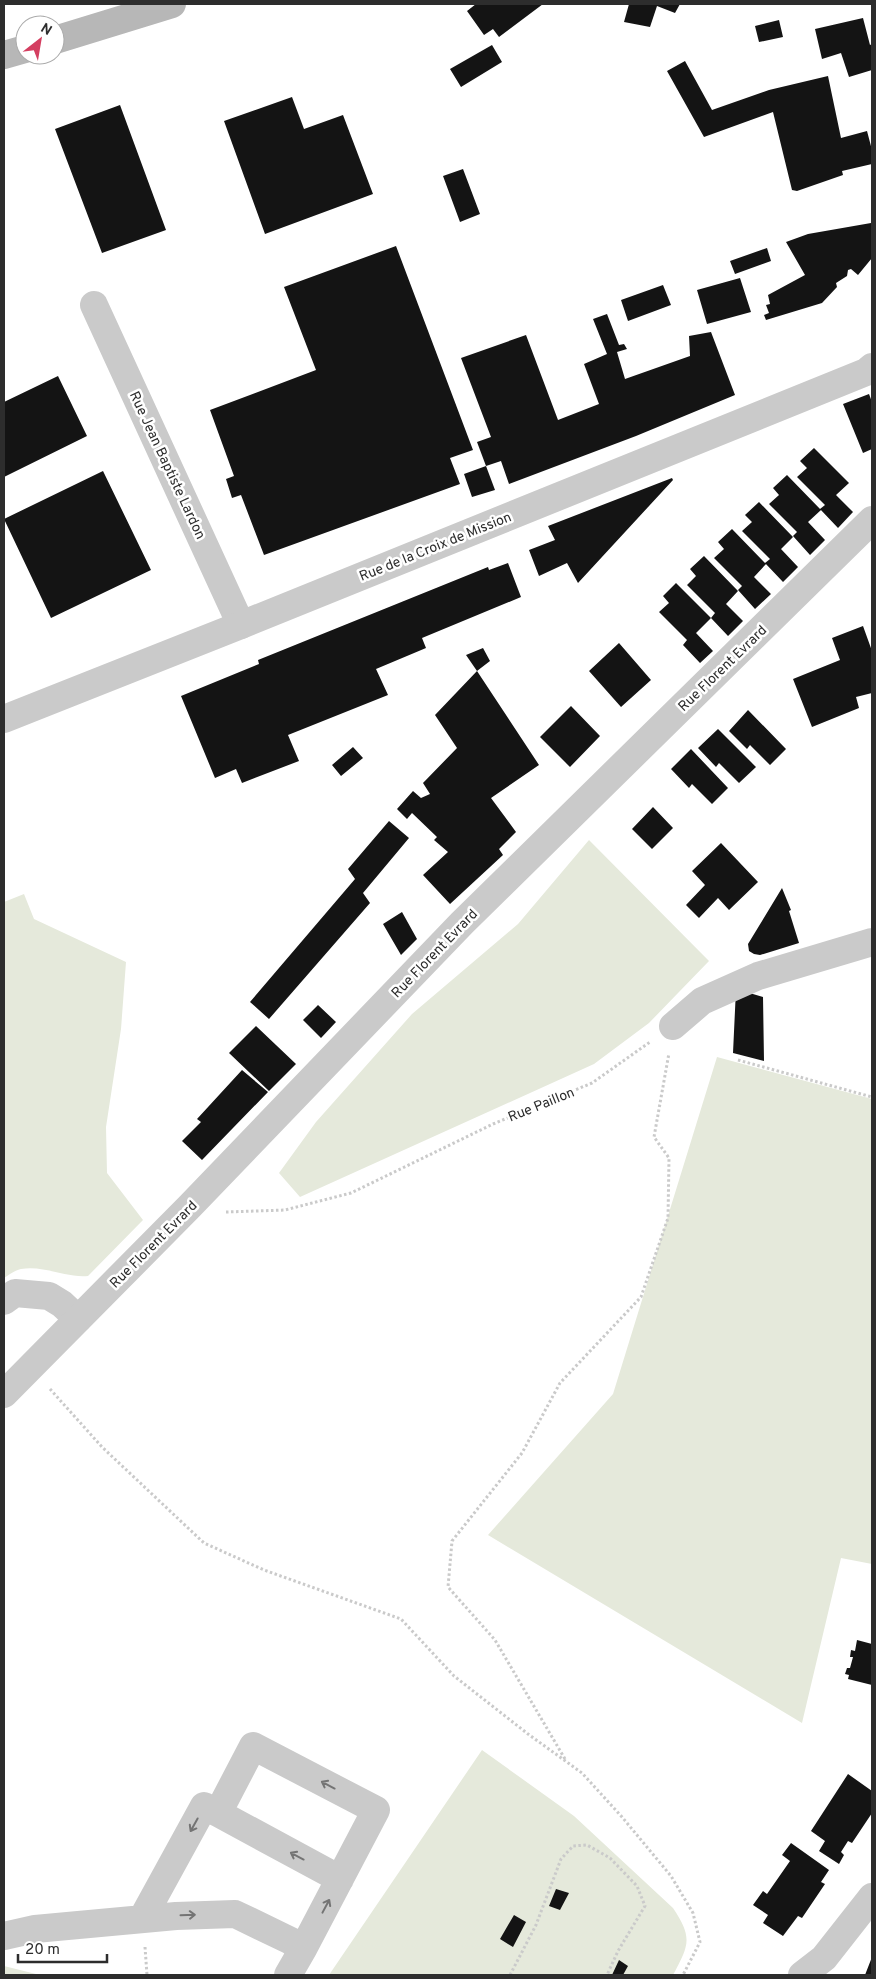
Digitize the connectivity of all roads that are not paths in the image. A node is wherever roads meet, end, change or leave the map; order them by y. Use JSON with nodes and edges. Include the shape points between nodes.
{"nodes":[{"id":1,"x":172,"y":4,"type":"edge"},
{"id":2,"x":65,"y":37,"type":"edge"},
{"id":3,"x":94,"y":305,"type":"dead end"},
{"id":4,"x":870,"y":370,"type":"edge"},
{"id":5,"x":872,"y":520,"type":"edge"},
{"id":6,"x":241,"y":625,"type":"junction"},
{"id":7,"x":4,"y":719,"type":"edge"},
{"id":8,"x":872,"y":942,"type":"edge"},
{"id":9,"x":674,"y":1026,"type":"road end"},
{"id":10,"x":4,"y":1301,"type":"edge"},
{"id":11,"x":78,"y":1319,"type":"junction"},
{"id":12,"x":4,"y":1394,"type":"edge"},
{"id":13,"x":218,"y":1813,"type":"junction"},
{"id":14,"x":340,"y":1878,"type":"junction"},
{"id":15,"x":872,"y":1897,"type":"edge"},
{"id":16,"x":142,"y":1919,"type":"junction"},
{"id":17,"x":4,"y":1936,"type":"edge"},
{"id":18,"x":303,"y":1949,"type":"junction"},
{"id":19,"x":288,"y":1975,"type":"edge"},
{"id":20,"x":802,"y":1975,"type":"edge"}],
"edges":[{"from":1,"to":2,"type":"main road"},
{"from":3,"to":6,"type":"street","name":"Rue Jean Baptiste Lardon"},
{"from":4,"to":6,"type":"street","name":"Rue de la Croix de Mission"},
{"from":5,"to":11,"type":"street","name":"Rue Florent Evrard","via":[[462,923]]},
{"from":6,"to":7,"type":"street","name":"Rue de la Croix de Mission"},
{"from":8,"to":9,"type":"street","via":[[758,976],[702,1002]]},
{"from":10,"to":11,"type":"street","via":[[15,1293],[49,1296]]},
{"from":11,"to":12,"type":"street","name":"Rue Florent Evrard"},
{"from":14,"to":13,"type":"street","one_way":true},
{"from":14,"to":13,"type":"street","one_way":true,"via":[[376,1810],[253,1746]]},
{"from":13,"to":16,"type":"street","one_way":true,"via":[[204,1806]]},
{"from":18,"to":14,"type":"street","one_way":true},
{"from":15,"to":20,"type":"street","via":[[824,1958]]},
{"from":16,"to":17,"type":"street","via":[[36,1929]]},
{"from":16,"to":18,"type":"street","one_way":true,"via":[[235,1914]]},
{"from":18,"to":19,"type":"street"}]}
